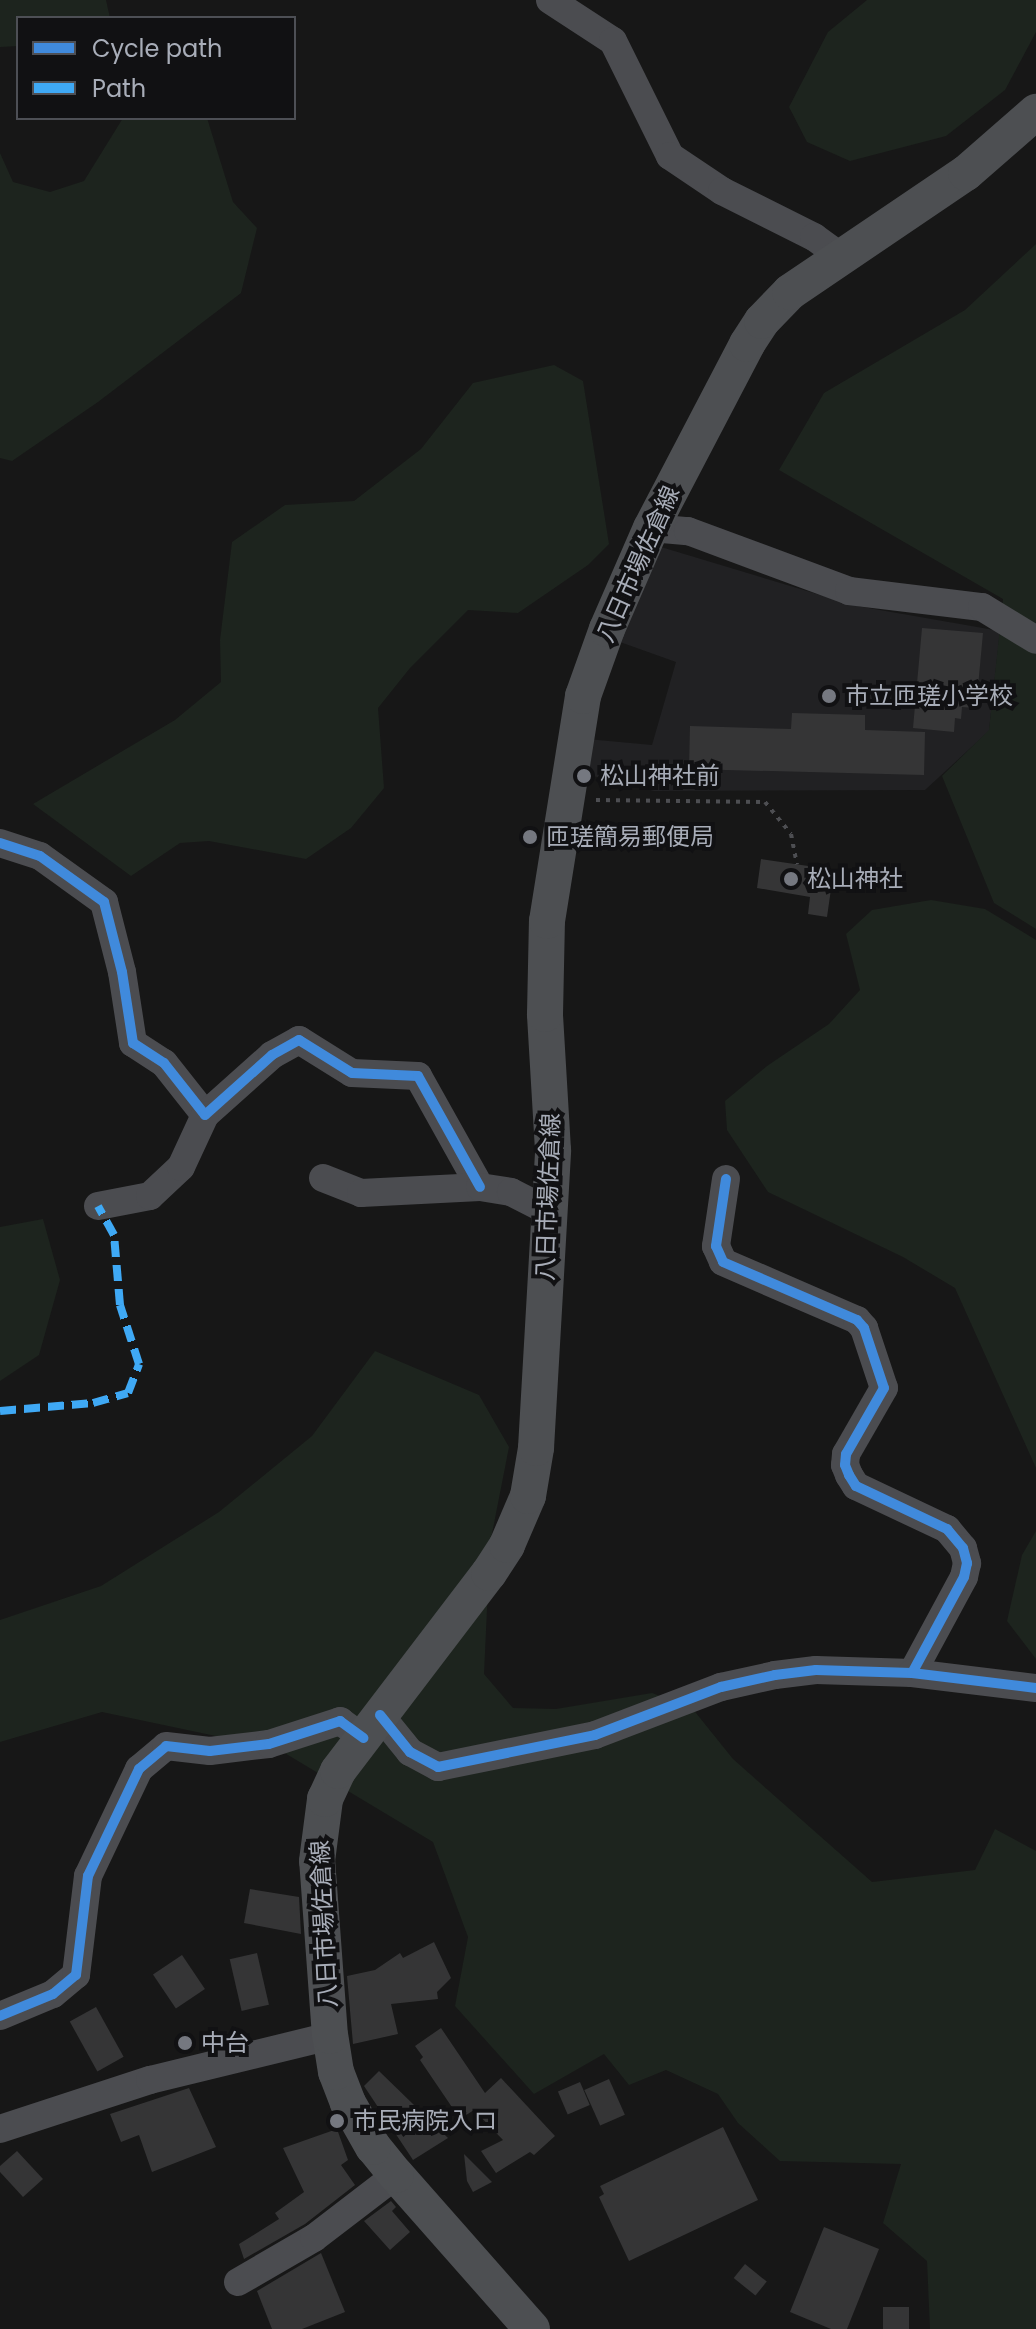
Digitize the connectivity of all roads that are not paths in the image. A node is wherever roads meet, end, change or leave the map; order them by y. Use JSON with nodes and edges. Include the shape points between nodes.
{"nodes":[{"id":1,"x":550,"y":0,"type":"edge"},
{"id":2,"x":1036,"y":112,"type":"edge"},
{"id":3,"x":840,"y":256,"type":"junction"},
{"id":4,"x":651,"y":528,"type":"junction"},
{"id":5,"x":1036,"y":640,"type":"edge"},
{"id":6,"x":0,"y":843,"type":"edge"},
{"id":7,"x":205,"y":1115,"type":"junction"},
{"id":8,"x":323,"y":1178,"type":"dead end"},
{"id":9,"x":726,"y":1179,"type":"dead end"},
{"id":10,"x":480,"y":1187,"type":"junction"},
{"id":11,"x":98,"y":1206,"type":"dead end"},
{"id":12,"x":550,"y":1212,"type":"junction"},
{"id":13,"x":912,"y":1673,"type":"junction"},
{"id":14,"x":1036,"y":1688,"type":"edge"},
{"id":15,"x":372,"y":1726,"type":"junction"},
{"id":16,"x":0,"y":2016,"type":"edge"},
{"id":17,"x":330,"y":2036,"type":"junction"},
{"id":18,"x":0,"y":2129,"type":"edge"},
{"id":19,"x":396,"y":2175,"type":"junction"},
{"id":20,"x":238,"y":2282,"type":"dead end"},
{"id":21,"x":532,"y":2329,"type":"edge"}],
"edges":[{"from":1,"to":3,"type":"street","via":[[613,41],[670,156]]},
{"from":2,"to":3,"type":"main road","name":"八日市場佐倉線","via":[[966,173]]},
{"from":3,"to":4,"type":"main road","name":"八日市場佐倉線","via":[[790,292],[755,332]]},
{"from":4,"to":5,"type":"street","via":[[688,531],[849,591],[982,607]]},
{"from":4,"to":12,"type":"main road","name":"八日市場佐倉線","via":[[583,696],[547,921]]},
{"from":6,"to":7,"type":"street","via":[[40,856],[104,902],[133,1043],[164,1063]]},
{"from":7,"to":10,"type":"street","via":[[272,1055],[299,1040],[352,1073],[418,1076]]},
{"from":7,"to":11,"type":"street","via":[[181,1167],[150,1196]]},
{"from":8,"to":10,"type":"street","via":[[361,1193]]},
{"from":9,"to":13,"type":"street","via":[[716,1246],[723,1262],[857,1320],[864,1328],[884,1388],[846,1454],[856,1486],[947,1529],[963,1548],[964,1577]]},
{"from":10,"to":12,"type":"street","via":[[511,1192]]},
{"from":12,"to":15,"type":"main road","name":"八日市場佐倉線","via":[[536,1448],[520,1519],[489,1573]]},
{"from":13,"to":14,"type":"street"},
{"from":13,"to":15,"type":"street","via":[[816,1670],[775,1675],[721,1687],[595,1735],[454,1766],[423,1762]]},
{"from":15,"to":16,"type":"street","via":[[340,1721],[269,1744],[210,1751],[166,1746],[139,1769],[88,1876],[76,1975],[53,1994]]},
{"from":15,"to":17,"type":"main road","name":"八日市場佐倉線","via":[[338,1771],[319,1826]]},
{"from":17,"to":18,"type":"street","via":[[150,2080]]},
{"from":17,"to":19,"type":"main road","name":"八日市場佐倉線","via":[[348,2103]]},
{"from":19,"to":20,"type":"street","via":[[314,2238]]},
{"from":19,"to":21,"type":"main road","name":"八日市場佐倉線"}]}
